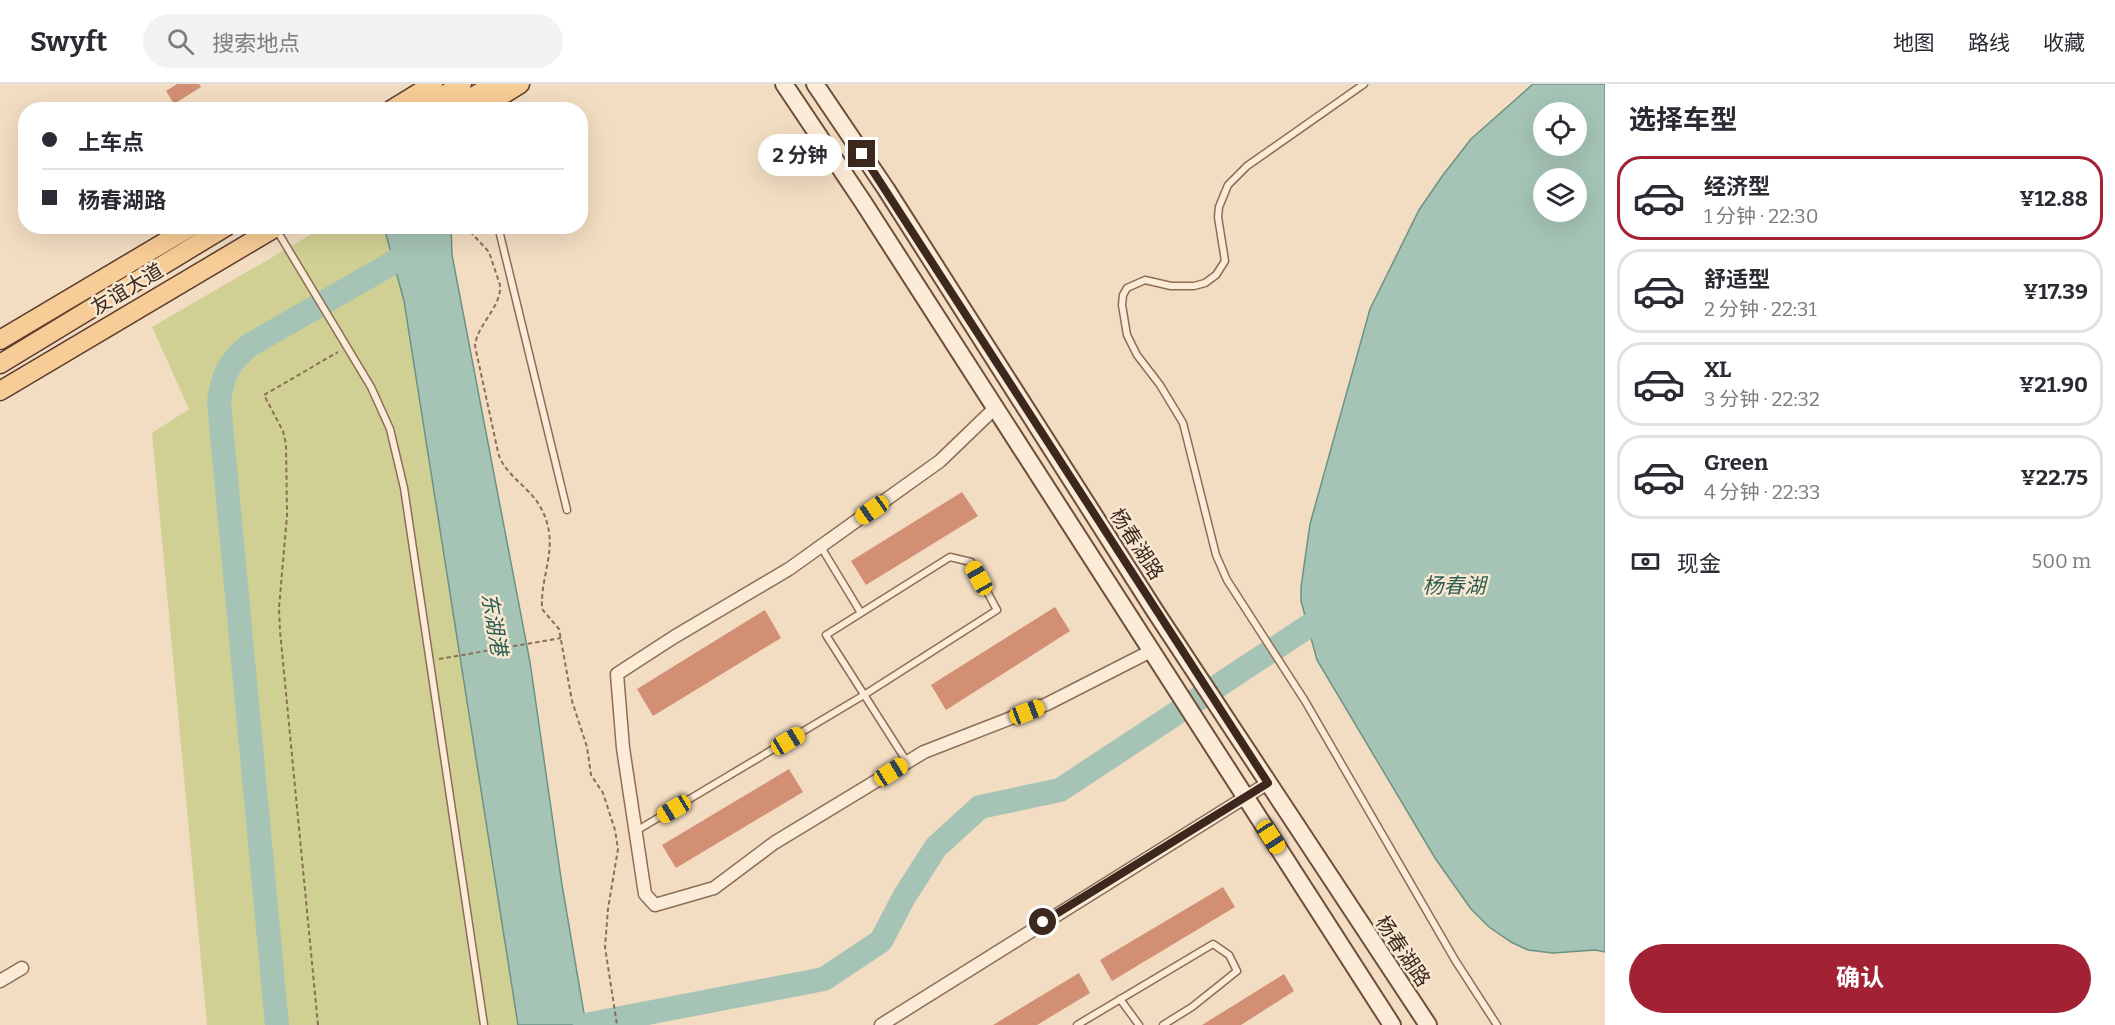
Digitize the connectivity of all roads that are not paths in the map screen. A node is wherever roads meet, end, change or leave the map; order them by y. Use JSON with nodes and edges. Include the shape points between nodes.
{"nodes":[{"id":1,"x":433,"y":84,"type":"edge"},
{"id":2,"x":462,"y":84,"type":"edge"},
{"id":3,"x":494,"y":84,"type":"edge"},
{"id":4,"x":520,"y":84,"type":"edge"},
{"id":5,"x":784,"y":84,"type":"edge"},
{"id":6,"x":815,"y":84,"type":"edge"},
{"id":7,"x":1364,"y":84,"type":"edge"},
{"id":8,"x":404,"y":102,"type":"edge"},
{"id":9,"x":433,"y":102,"type":"edge"},
{"id":10,"x":465,"y":102,"type":"edge"},
{"id":11,"x":491,"y":102,"type":"edge"},
{"id":12,"x":179,"y":234,"type":"edge"},
{"id":13,"x":214,"y":234,"type":"edge"},
{"id":14,"x":258,"y":234,"type":"edge"},
{"id":15,"x":258,"y":234,"type":"edge"},
{"id":16,"x":275,"y":234,"type":"edge"},
{"id":17,"x":500,"y":234,"type":"edge"},
{"id":18,"x":0,"y":340,"type":"edge"},
{"id":19,"x":0,"y":364,"type":"edge"},
{"id":20,"x":0,"y":382,"type":"edge"},
{"id":21,"x":0,"y":391,"type":"edge"},
{"id":22,"x":995,"y":408,"type":"junction"},
{"id":23,"x":567,"y":510,"type":"dead end"},
{"id":24,"x":820,"y":546,"type":"junction"},
{"id":25,"x":861,"y":613,"type":"junction"},
{"id":26,"x":1156,"y":658,"type":"junction"},
{"id":27,"x":864,"y":695,"type":"junction"},
{"id":28,"x":907,"y":762,"type":"junction"},
{"id":29,"x":1268,"y":783,"type":"junction"},
{"id":30,"x":1245,"y":798,"type":"junction"},
{"id":31,"x":636,"y":831,"type":"junction"},
{"id":32,"x":22,"y":968,"type":"dead end"},
{"id":33,"x":0,"y":981,"type":"edge"},
{"id":34,"x":1120,"y":999,"type":"junction"},
{"id":35,"x":483,"y":1025,"type":"edge"},
{"id":36,"x":881,"y":1025,"type":"edge"},
{"id":37,"x":1077,"y":1025,"type":"edge"},
{"id":38,"x":1139,"y":1025,"type":"edge"},
{"id":39,"x":1163,"y":1025,"type":"edge"},
{"id":40,"x":1392,"y":1025,"type":"edge"},
{"id":41,"x":1428,"y":1025,"type":"edge"},
{"id":42,"x":1497,"y":1025,"type":"edge"}],
"edges":[{"from":1,"to":8,"type":"main road"},
{"from":2,"to":9,"type":"main road"},
{"from":3,"to":10,"type":"main road"},
{"from":4,"to":11,"type":"main road"},
{"from":5,"to":22,"type":"main road"},
{"from":6,"to":29,"type":"main road","name":"杨春湖路"},
{"from":7,"to":42,"type":"lane","via":[[1236,174],[1221,201],[1218,217],[1225,261],[1216,275],[1194,286],[1145,280],[1127,288],[1122,305],[1130,342],[1183,423],[1216,555],[1227,580],[1305,701]]},
{"from":12,"to":18,"type":"main road","name":"友谊大道"},
{"from":13,"to":19,"type":"main road"},
{"from":14,"to":20,"type":"main road"},
{"from":15,"to":21,"type":"main road","name":"友谊大道"},
{"from":16,"to":35,"type":"lane","via":[[371,387],[398,456]]},
{"from":17,"to":23,"type":"lane"},
{"from":22,"to":24,"type":"street","via":[[940,461]]},
{"from":22,"to":26,"type":"main road"},
{"from":24,"to":25,"type":"lane"},
{"from":24,"to":31,"type":"street","via":[[617,674]]},
{"from":25,"to":27,"type":"lane","via":[[826,635]]},
{"from":25,"to":27,"type":"lane","via":[[950,557],[971,562],[997,610]]},
{"from":26,"to":28,"type":"street"},
{"from":26,"to":30,"type":"main road"},
{"from":27,"to":28,"type":"lane"},
{"from":27,"to":31,"type":"lane"},
{"from":28,"to":31,"type":"street","via":[[774,843],[714,888],[655,905],[645,894]]},
{"from":29,"to":30,"type":"street"},
{"from":29,"to":41,"type":"main road","name":"杨春湖路"},
{"from":30,"to":36,"type":"street"},
{"from":30,"to":40,"type":"main road"},
{"from":32,"to":33,"type":"street"},
{"from":34,"to":37,"type":"lane"},
{"from":34,"to":38,"type":"lane"},
{"from":34,"to":39,"type":"lane","via":[[1213,944],[1229,955],[1237,971]]}]}
